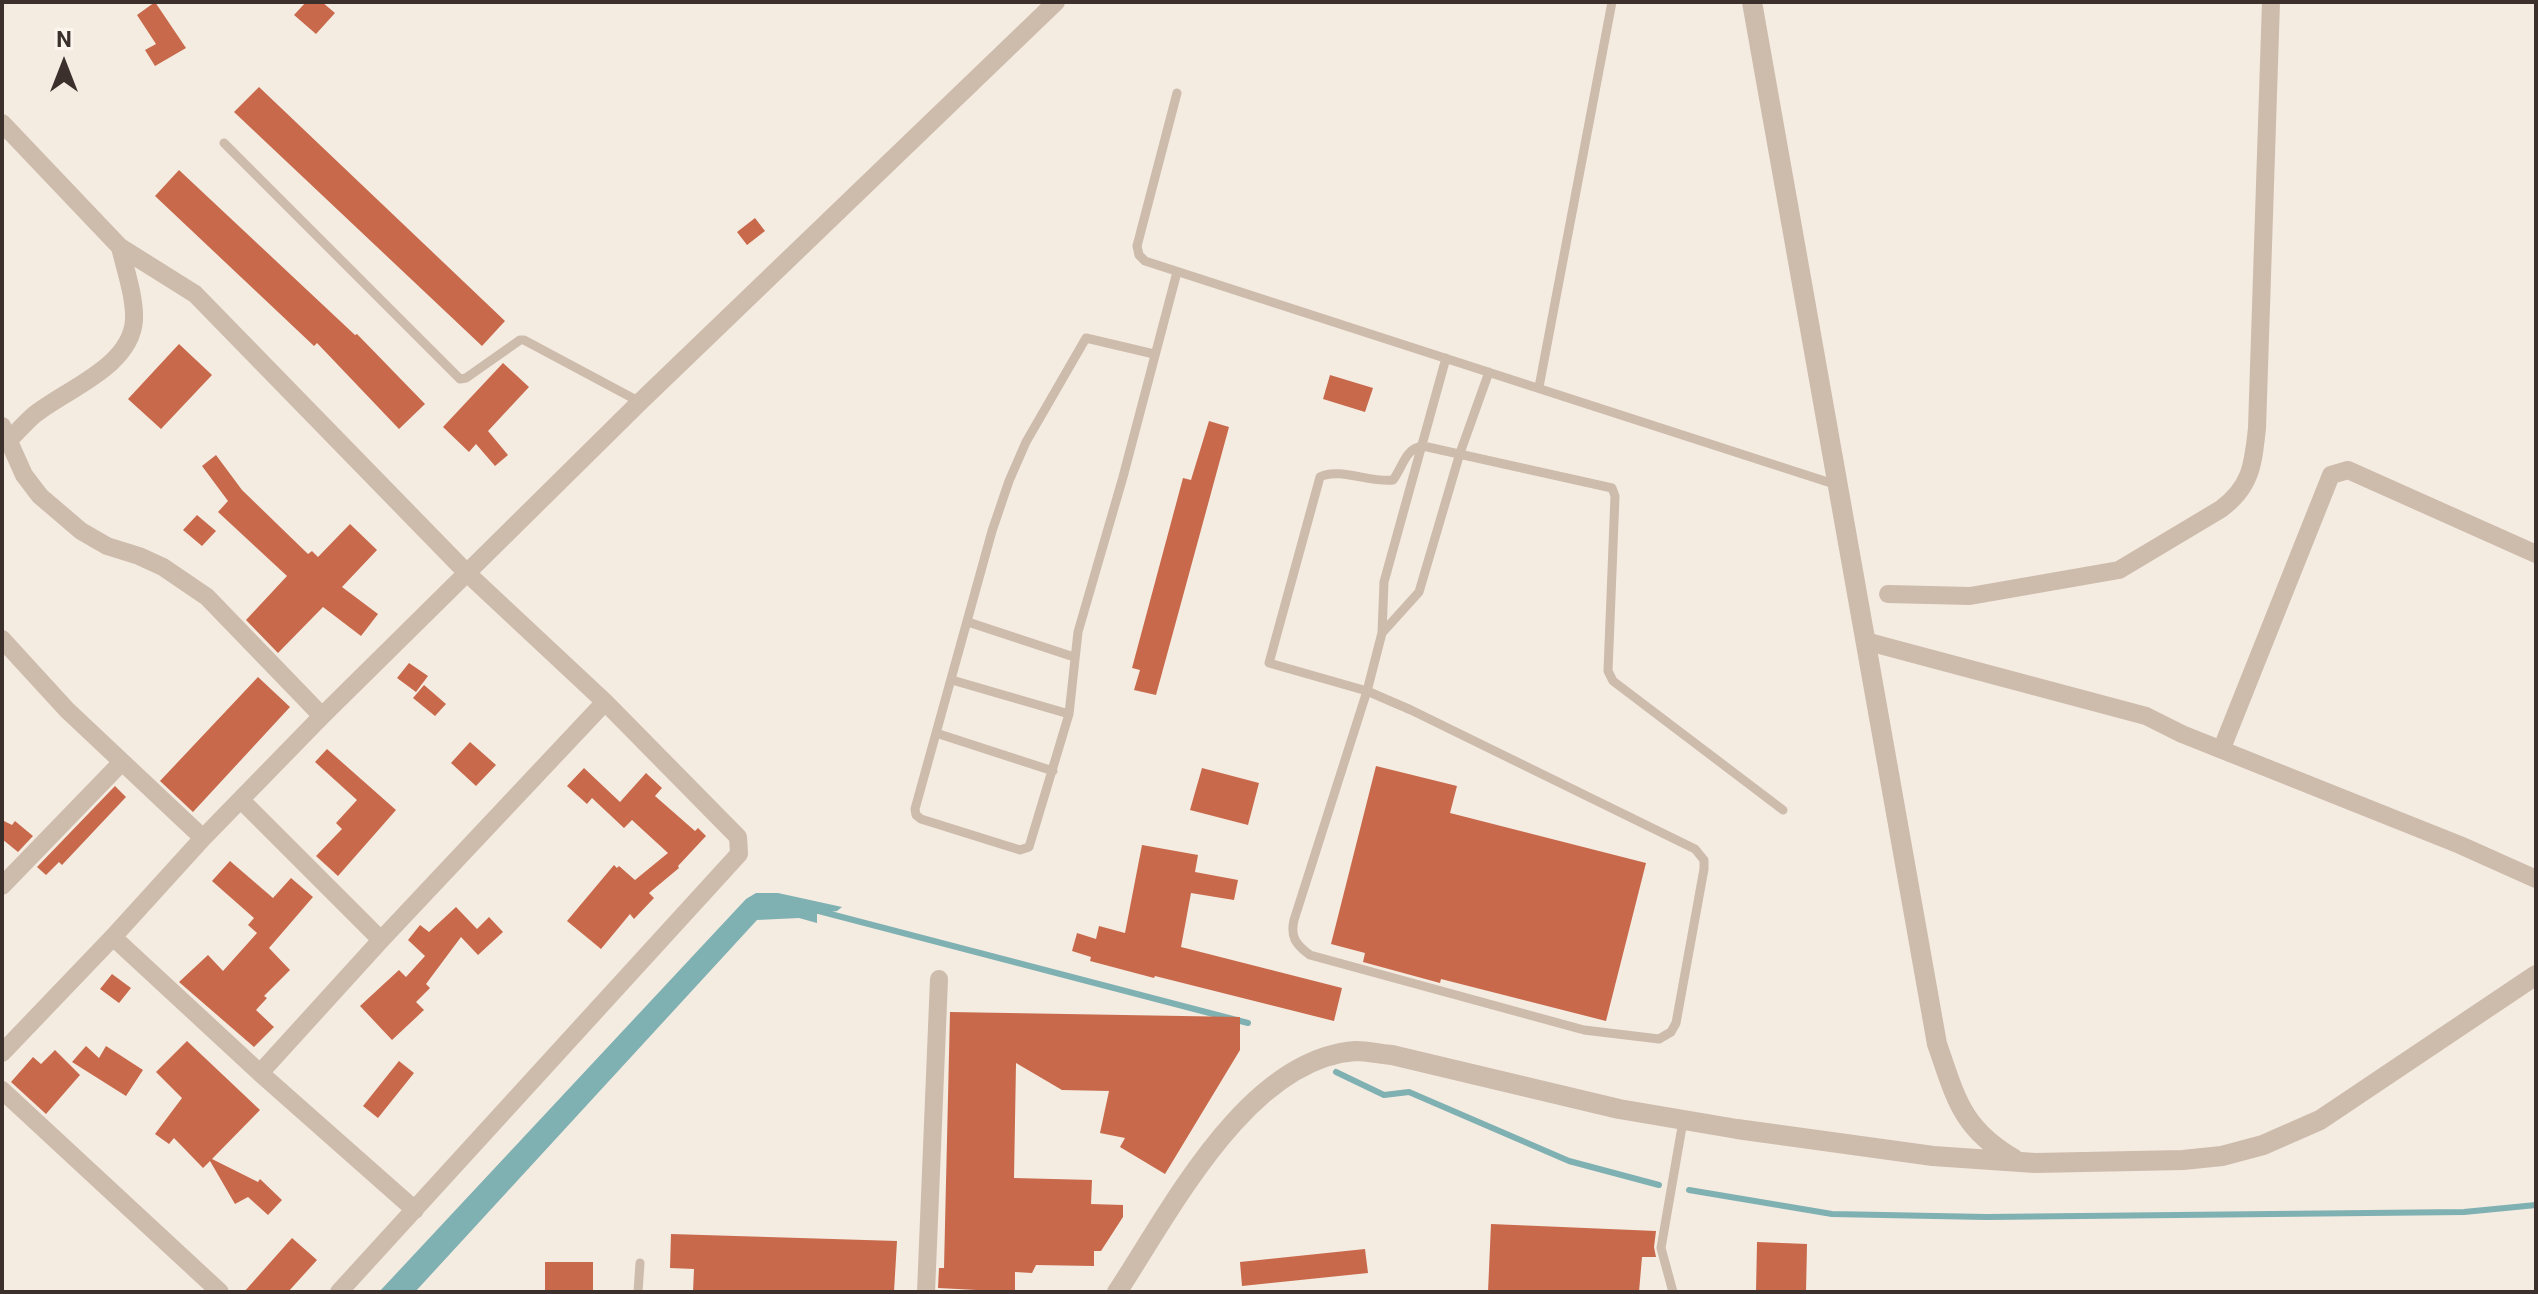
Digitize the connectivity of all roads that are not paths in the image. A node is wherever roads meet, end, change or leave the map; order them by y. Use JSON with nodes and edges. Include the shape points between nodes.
{"nodes":[{"id":1,"x":1056,"y":2,"type":"edge"},
{"id":2,"x":1612,"y":2,"type":"edge"},
{"id":3,"x":1752,"y":2,"type":"edge"},
{"id":4,"x":2271,"y":2,"type":"edge"},
{"id":5,"x":1177,"y":93,"type":"dead end"},
{"id":6,"x":2,"y":123,"type":"edge"},
{"id":7,"x":224,"y":143,"type":"dead end"},
{"id":8,"x":120,"y":247,"type":"junction"},
{"id":9,"x":1177,"y":272,"type":"junction"},
{"id":10,"x":1154,"y":354,"type":"junction"},
{"id":11,"x":1446,"y":358,"type":"junction"},
{"id":12,"x":1489,"y":372,"type":"junction"},
{"id":13,"x":1539,"y":387,"type":"junction"},
{"id":14,"x":640,"y":402,"type":"junction"},
{"id":15,"x":5,"y":434,"type":"edge"},
{"id":16,"x":1423,"y":446,"type":"junction"},
{"id":17,"x":1460,"y":453,"type":"junction"},
{"id":18,"x":1837,"y":485,"type":"junction"},
{"id":19,"x":2536,"y":554,"type":"edge"},
{"id":20,"x":468,"y":574,"type":"junction"},
{"id":21,"x":1888,"y":594,"type":"dead end"},
{"id":22,"x":968,"y":622,"type":"junction"},
{"id":23,"x":1382,"y":633,"type":"junction"},
{"id":24,"x":2,"y":639,"type":"edge"},
{"id":25,"x":1865,"y":641,"type":"junction"},
{"id":26,"x":1074,"y":657,"type":"junction"},
{"id":27,"x":952,"y":680,"type":"junction"},
{"id":28,"x":1367,"y":691,"type":"junction"},
{"id":29,"x":605,"y":702,"type":"junction"},
{"id":30,"x":1069,"y":714,"type":"junction"},
{"id":31,"x":322,"y":716,"type":"junction"},
{"id":32,"x":936,"y":733,"type":"junction"},
{"id":33,"x":2222,"y":748,"type":"junction"},
{"id":34,"x":121,"y":763,"type":"junction"},
{"id":35,"x":1053,"y":771,"type":"junction"},
{"id":36,"x":241,"y":800,"type":"junction"},
{"id":37,"x":1783,"y":810,"type":"dead end"},
{"id":38,"x":203,"y":838,"type":"junction"},
{"id":39,"x":2536,"y":879,"type":"edge"},
{"id":40,"x":2,"y":886,"type":"edge"},
{"id":41,"x":113,"y":937,"type":"junction"},
{"id":42,"x":381,"y":940,"type":"junction"},
{"id":43,"x":2536,"y":975,"type":"edge"},
{"id":44,"x":939,"y":979,"type":"dead end"},
{"id":45,"x":2,"y":1053,"type":"edge"},
{"id":46,"x":260,"y":1073,"type":"junction"},
{"id":47,"x":2,"y":1090,"type":"edge"},
{"id":48,"x":1683,"y":1121,"type":"junction"},
{"id":49,"x":2017,"y":1161,"type":"junction"},
{"id":50,"x":415,"y":1210,"type":"junction"},
{"id":51,"x":640,"y":1263,"type":"dead end"},
{"id":52,"x":220,"y":1292,"type":"edge"},
{"id":53,"x":339,"y":1292,"type":"edge"},
{"id":54,"x":638,"y":1292,"type":"edge"},
{"id":55,"x":926,"y":1292,"type":"edge"},
{"id":56,"x":1117,"y":1292,"type":"edge"},
{"id":57,"x":1124,"y":1292,"type":"edge"},
{"id":58,"x":1673,"y":1292,"type":"edge"}],
"edges":[{"from":1,"to":14,"type":"street"},
{"from":2,"to":13,"type":"lane"},
{"from":3,"to":18,"type":"street"},
{"from":4,"to":21,"type":"street","via":[[2257,428],[2246,483],[2221,509],[2119,570],[1970,596]]},
{"from":5,"to":9,"type":"lane","via":[[1137,246],[1145,261]]},
{"from":6,"to":8,"type":"street"},
{"from":7,"to":14,"type":"lane","via":[[460,379],[524,340]]},
{"from":8,"to":15,"type":"street","via":[[134,317],[124,348],[100,373]]},
{"from":8,"to":20,"type":"street","via":[[195,294]]},
{"from":9,"to":10,"type":"lane"},
{"from":9,"to":11,"type":"lane"},
{"from":10,"to":22,"type":"lane","via":[[1086,338],[1081,343],[1009,481]]},
{"from":10,"to":26,"type":"lane"},
{"from":11,"to":12,"type":"lane"},
{"from":11,"to":16,"type":"lane"},
{"from":12,"to":13,"type":"lane"},
{"from":12,"to":17,"type":"lane"},
{"from":13,"to":18,"type":"lane"},
{"from":14,"to":20,"type":"street"},
{"from":15,"to":31,"type":"street","via":[[40,496],[81,531],[163,567],[207,597]]},
{"from":16,"to":17,"type":"lane"},
{"from":16,"to":23,"type":"lane","via":[[1384,582]]},
{"from":16,"to":28,"type":"lane","via":[[1409,452],[1393,480],[1329,473],[1320,477],[1268,660],[1270,666]]},
{"from":17,"to":23,"type":"lane","via":[[1419,592]]},
{"from":17,"to":37,"type":"lane","via":[[1612,488],[1608,671],[1613,681]]},
{"from":18,"to":25,"type":"street"},
{"from":19,"to":33,"type":"street","via":[[2348,470],[2331,475]]},
{"from":20,"to":29,"type":"street"},
{"from":20,"to":31,"type":"street"},
{"from":22,"to":26,"type":"lane"},
{"from":22,"to":27,"type":"lane"},
{"from":23,"to":28,"type":"lane"},
{"from":24,"to":34,"type":"street"},
{"from":25,"to":33,"type":"street","via":[[2146,716]]},
{"from":25,"to":49,"type":"street","via":[[1937,1044],[1972,1128]]},
{"from":26,"to":30,"type":"lane"},
{"from":27,"to":30,"type":"lane"},
{"from":27,"to":32,"type":"lane"},
{"from":28,"to":28,"type":"lane","via":[[1700,854],[1704,869],[1671,1032],[1649,1039],[1584,1030],[1301,949],[1292,931],[1294,920]]},
{"from":29,"to":42,"type":"street"},
{"from":29,"to":50,"type":"street","via":[[738,837],[739,854]]},
{"from":30,"to":35,"type":"lane"},
{"from":31,"to":36,"type":"street"},
{"from":32,"to":35,"type":"lane"},
{"from":32,"to":35,"type":"lane","via":[[915,809],[921,819],[1025,850]]},
{"from":33,"to":39,"type":"street"},
{"from":34,"to":38,"type":"street"},
{"from":34,"to":40,"type":"street"},
{"from":36,"to":38,"type":"street"},
{"from":36,"to":42,"type":"street"},
{"from":38,"to":41,"type":"street"},
{"from":41,"to":45,"type":"street"},
{"from":41,"to":46,"type":"street"},
{"from":42,"to":46,"type":"street"},
{"from":43,"to":49,"type":"street","via":[[2336,1110],[2263,1145],[2183,1160]]},
{"from":44,"to":55,"type":"street"},
{"from":46,"to":50,"type":"street"},
{"from":47,"to":52,"type":"street"},
{"from":48,"to":49,"type":"street","via":[[1933,1156]]},
{"from":48,"to":56,"type":"street","via":[[1392,1055],[1356,1051],[1331,1056],[1282,1079],[1232,1123]]},
{"from":48,"to":58,"type":"lane","via":[[1661,1248]]},
{"from":50,"to":53,"type":"street"},
{"from":51,"to":54,"type":"lane"},
{"from":56,"to":57,"type":"lane"}]}
